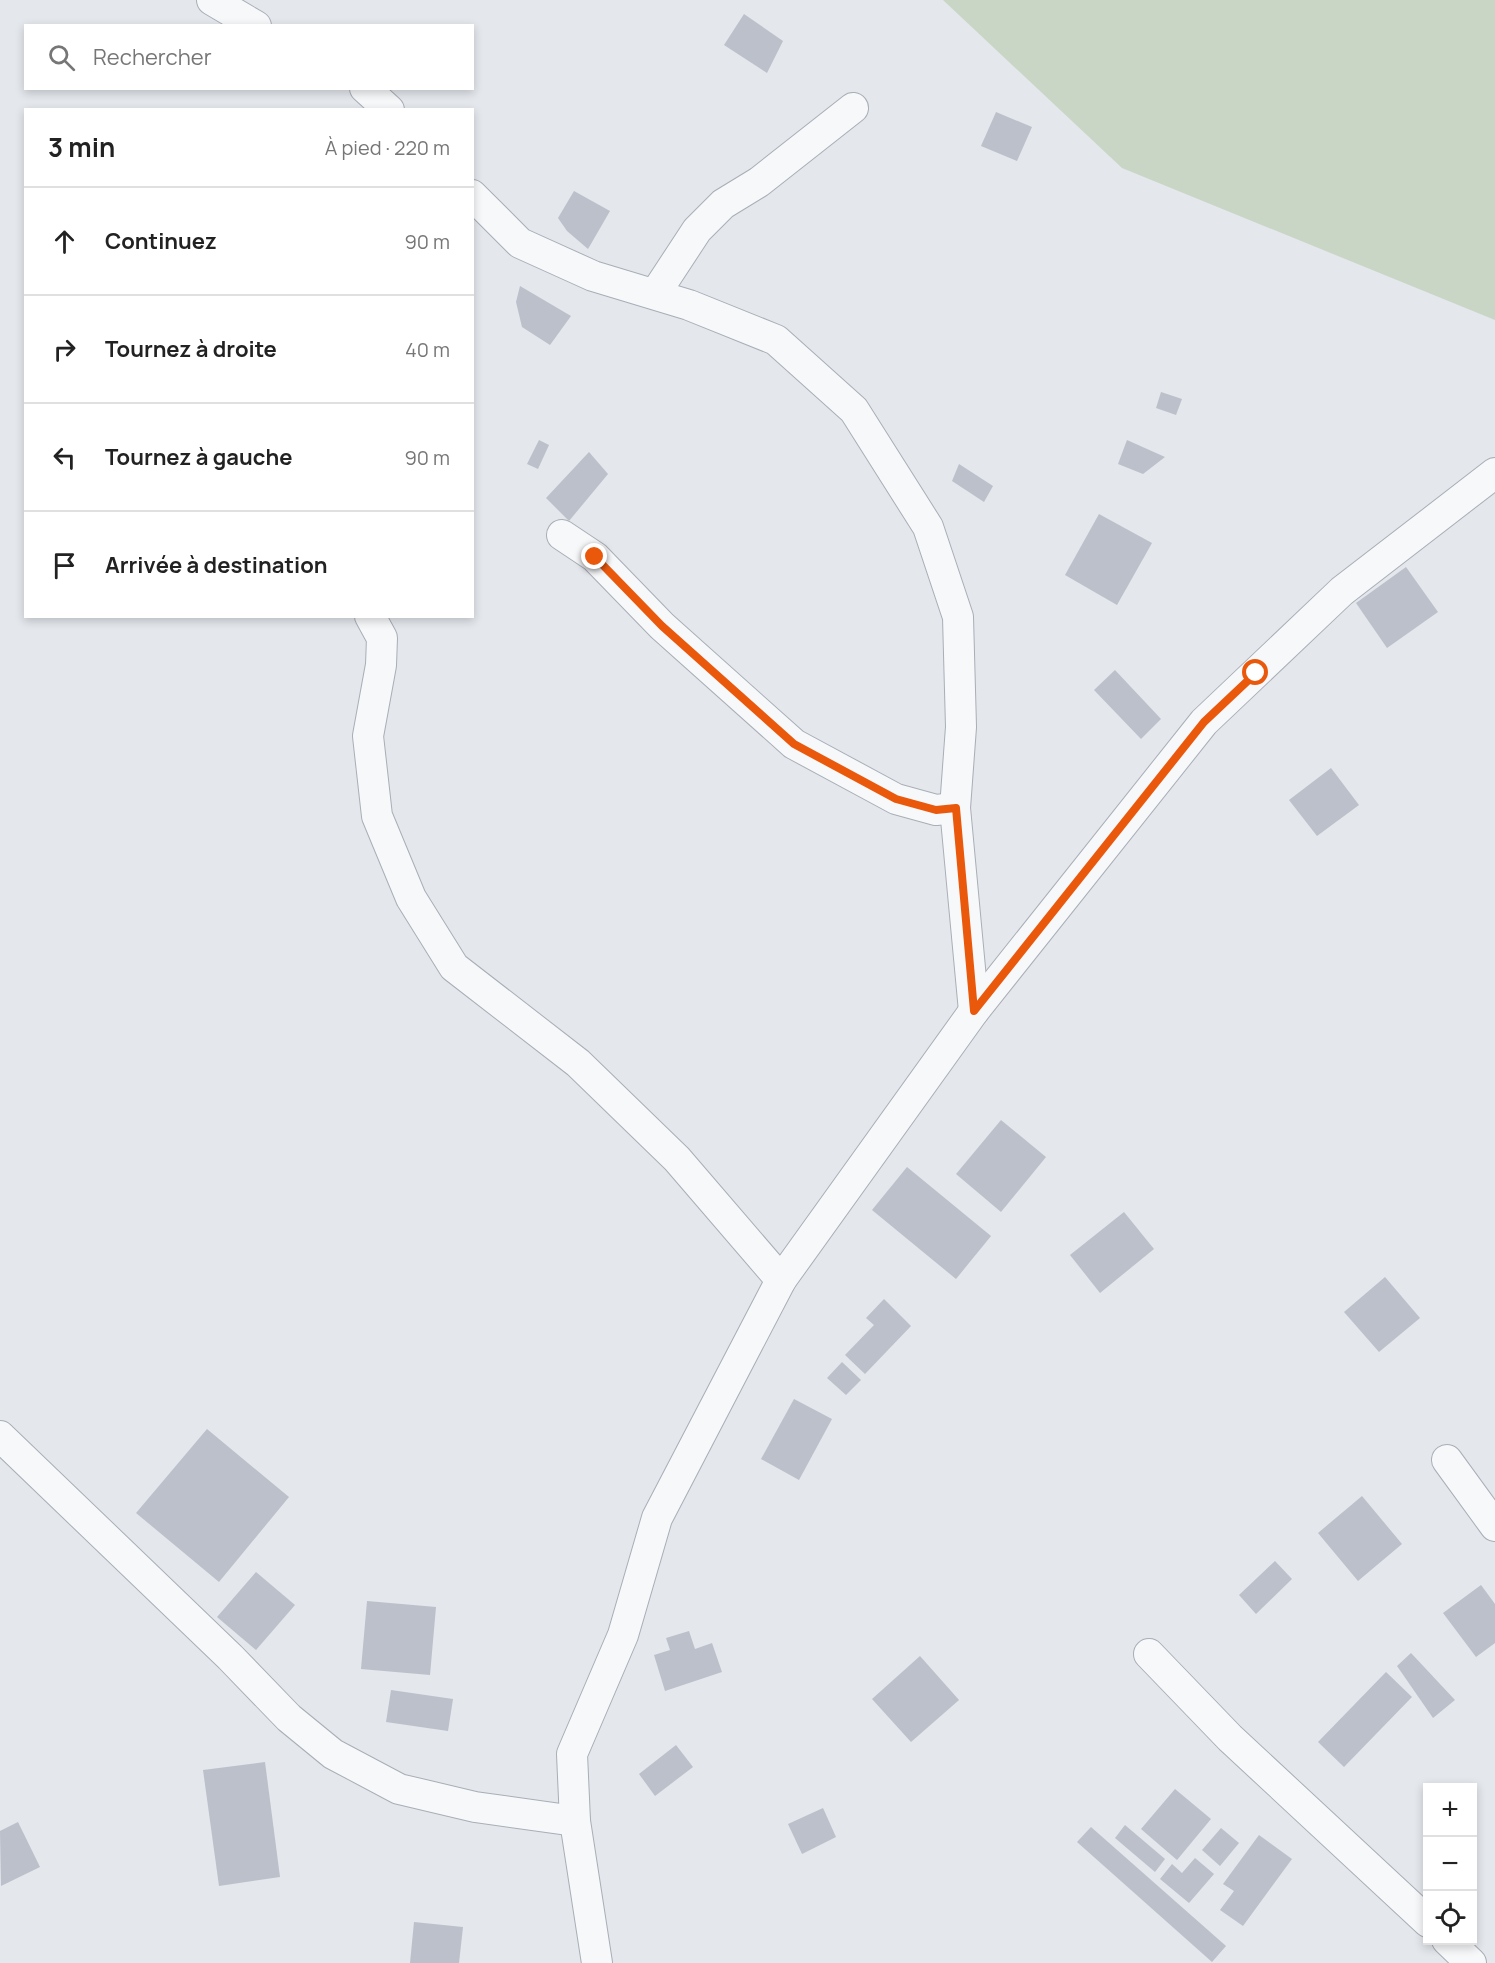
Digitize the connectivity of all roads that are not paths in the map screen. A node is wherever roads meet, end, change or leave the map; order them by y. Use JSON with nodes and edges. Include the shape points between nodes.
{"nodes":[{"id":1,"x":212,"y":0,"type":"edge"},
{"id":2,"x":253,"y":24,"type":"edge"},
{"id":3,"x":367,"y":90,"type":"edge"},
{"id":4,"x":387,"y":108,"type":"edge"},
{"id":5,"x":853,"y":108,"type":"dead end"},
{"id":6,"x":474,"y":197,"type":"edge"},
{"id":7,"x":656,"y":294,"type":"junction"},
{"id":8,"x":1495,"y":473,"type":"edge"},
{"id":9,"x":562,"y":535,"type":"dead end"},
{"id":10,"x":371,"y":618,"type":"edge"},
{"id":11,"x":956,"y":808,"type":"junction"},
{"id":12,"x":974,"y":1011,"type":"junction"},
{"id":13,"x":781,"y":1280,"type":"junction"},
{"id":14,"x":0,"y":1436,"type":"edge"},
{"id":15,"x":1447,"y":1460,"type":"dead end"},
{"id":16,"x":1495,"y":1526,"type":"edge"},
{"id":17,"x":1149,"y":1654,"type":"dead end"},
{"id":18,"x":575,"y":1821,"type":"junction"},
{"id":19,"x":1423,"y":1917,"type":"edge"},
{"id":20,"x":1451,"y":1945,"type":"edge"},
{"id":21,"x":597,"y":1963,"type":"edge"},
{"id":22,"x":1471,"y":1963,"type":"edge"}],
"edges":[{"from":1,"to":2,"type":"street"},
{"from":3,"to":4,"type":"street"},
{"from":5,"to":7,"type":"street","via":[[759,182],[723,204],[697,230]]},
{"from":6,"to":7,"type":"street","via":[[520,243],[593,276]]},
{"from":7,"to":11,"type":"street","via":[[776,340],[854,410],[928,527],[958,618],[961,727]]},
{"from":8,"to":12,"type":"street","via":[[1342,591],[1204,722]]},
{"from":9,"to":11,"type":"street","via":[[595,557],[662,626],[794,744],[896,799],[936,810]]},
{"from":10,"to":13,"type":"street","via":[[382,638],[368,736],[377,816],[411,898],[454,967],[578,1063],[677,1159]]},
{"from":11,"to":12,"type":"street"},
{"from":12,"to":13,"type":"street"},
{"from":13,"to":18,"type":"street","via":[[657,1518],[623,1635],[572,1754]]},
{"from":14,"to":18,"type":"street","via":[[230,1656],[289,1718],[333,1754],[399,1789],[475,1807]]},
{"from":15,"to":16,"type":"street"},
{"from":17,"to":19,"type":"street","via":[[1230,1738]]},
{"from":18,"to":21,"type":"street"},
{"from":20,"to":22,"type":"street"}]}
